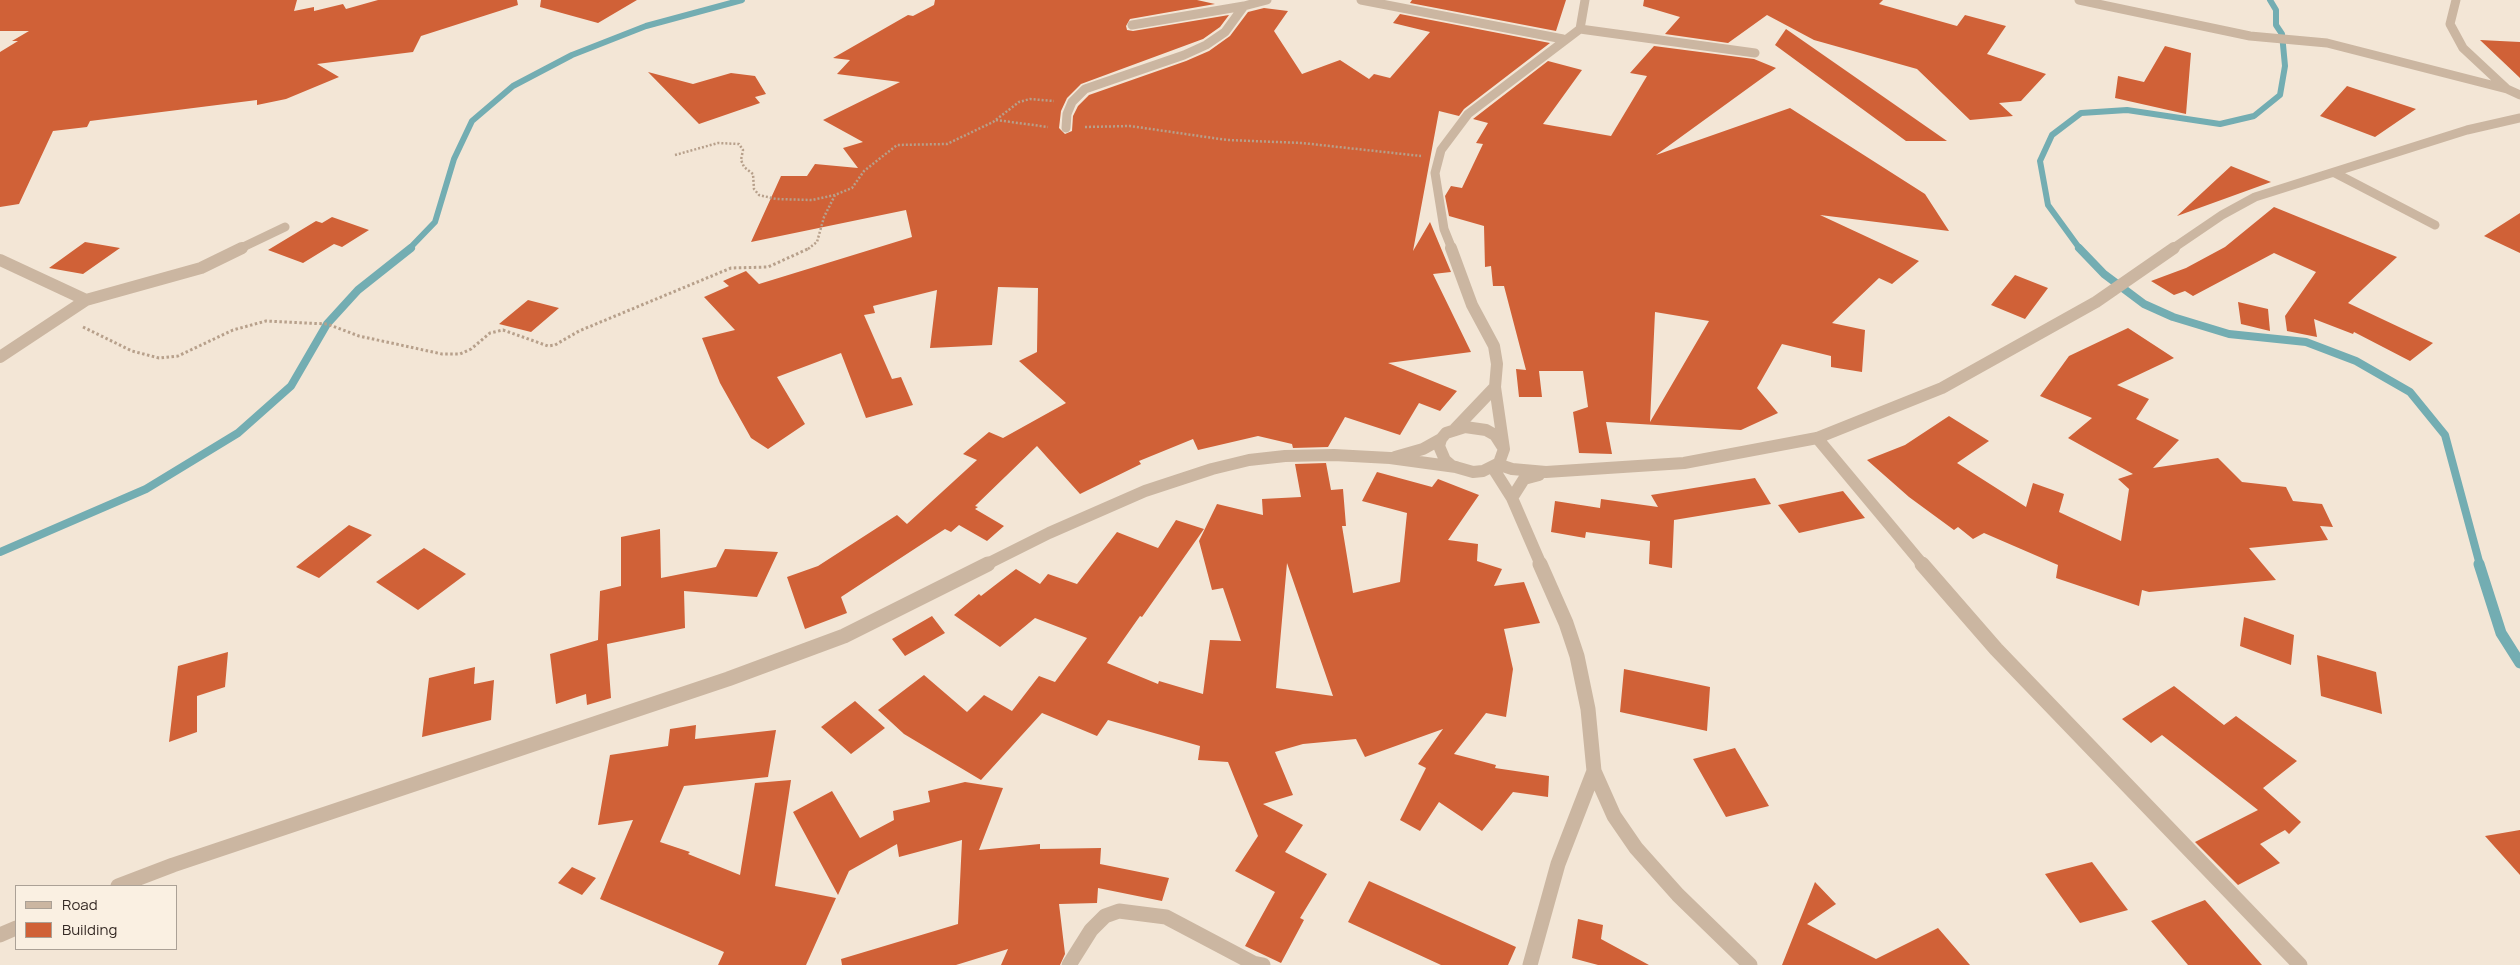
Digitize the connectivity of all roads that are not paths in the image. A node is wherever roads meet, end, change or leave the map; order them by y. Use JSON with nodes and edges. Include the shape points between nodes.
{"nodes":[{"id":1,"x":1267,"y":0,"type":"edge"},
{"id":2,"x":1361,"y":0,"type":"edge"},
{"id":3,"x":1585,"y":0,"type":"edge"},
{"id":4,"x":2079,"y":0,"type":"edge"},
{"id":5,"x":2456,"y":0,"type":"edge"},
{"id":6,"x":1244,"y":6,"type":"junction"},
{"id":7,"x":1132,"y":25,"type":"dead end"},
{"id":8,"x":1580,"y":29,"type":"junction"},
{"id":9,"x":1563,"y":40,"type":"junction"},
{"id":10,"x":1755,"y":54,"type":"dead end"},
{"id":11,"x":2507,"y":89,"type":"junction"},
{"id":12,"x":2520,"y":95,"type":"edge"},
{"id":13,"x":2520,"y":118,"type":"edge"},
{"id":14,"x":1066,"y":128,"type":"road end"},
{"id":15,"x":2335,"y":173,"type":"junction"},
{"id":16,"x":2436,"y":225,"type":"dead end"},
{"id":17,"x":285,"y":227,"type":"dead end"},
{"id":18,"x":0,"y":260,"type":"edge"},
{"id":19,"x":86,"y":300,"type":"junction"},
{"id":20,"x":0,"y":357,"type":"edge"},
{"id":21,"x":1495,"y":387,"type":"junction"},
{"id":22,"x":1455,"y":429,"type":"junction"},
{"id":23,"x":1817,"y":438,"type":"junction"},
{"id":24,"x":1441,"y":439,"type":"junction"},
{"id":25,"x":1504,"y":448,"type":"junction"},
{"id":26,"x":1390,"y":458,"type":"junction"},
{"id":27,"x":1495,"y":466,"type":"junction"},
{"id":28,"x":1456,"y":467,"type":"junction"},
{"id":29,"x":1546,"y":472,"type":"junction"},
{"id":30,"x":1512,"y":498,"type":"junction"},
{"id":31,"x":1594,"y":770,"type":"junction"},
{"id":32,"x":120,"y":885,"type":"edge"},
{"id":33,"x":15,"y":928,"type":"edge"},
{"id":34,"x":0,"y":935,"type":"edge"},
{"id":35,"x":1069,"y":965,"type":"edge"},
{"id":36,"x":1263,"y":965,"type":"edge"},
{"id":37,"x":1530,"y":965,"type":"edge"},
{"id":38,"x":1750,"y":965,"type":"edge"},
{"id":39,"x":2300,"y":965,"type":"edge"}],
"edges":[{"from":1,"to":6,"type":"street"},
{"from":2,"to":9,"type":"street"},
{"from":3,"to":8,"type":"street"},
{"from":4,"to":11,"type":"street","via":[[2175,22],[2268,38],[2327,43]]},
{"from":5,"to":11,"type":"street","via":[[2450,24],[2463,48]]},
{"from":6,"to":7,"type":"street"},
{"from":6,"to":14,"type":"street","via":[[1225,32],[1206,45],[1084,89],[1072,102]]},
{"from":8,"to":9,"type":"street"},
{"from":8,"to":10,"type":"street"},
{"from":9,"to":21,"type":"street","via":[[1468,114],[1441,150],[1435,173],[1444,229],[1472,305],[1494,346]]},
{"from":11,"to":12,"type":"street"},
{"from":13,"to":15,"type":"street","via":[[2467,130]]},
{"from":15,"to":16,"type":"street"},
{"from":15,"to":23,"type":"street","via":[[2255,197],[2222,215],[2111,292],[1942,388]]},
{"from":17,"to":19,"type":"street","via":[[201,268]]},
{"from":18,"to":19,"type":"street"},
{"from":19,"to":20,"type":"street"},
{"from":21,"to":22,"type":"street"},
{"from":21,"to":25,"type":"street"},
{"from":22,"to":24,"type":"street"},
{"from":22,"to":25,"type":"street","via":[[1486,430],[1495,435]]},
{"from":23,"to":29,"type":"street","via":[[1684,463]]},
{"from":23,"to":39,"type":"street","via":[[1996,649]]},
{"from":24,"to":26,"type":"street","via":[[1423,449]]},
{"from":24,"to":28,"type":"street","via":[[1440,453]]},
{"from":25,"to":27,"type":"street","via":[[1503,456]]},
{"from":26,"to":28,"type":"street"},
{"from":26,"to":32,"type":"street","via":[[1334,455],[1249,460],[1145,491],[1049,533],[844,636],[728,679],[173,864]]},
{"from":27,"to":28,"type":"street","via":[[1473,472]]},
{"from":27,"to":29,"type":"street"},
{"from":27,"to":30,"type":"street"},
{"from":29,"to":30,"type":"street","via":[[1524,479]]},
{"from":30,"to":31,"type":"street","via":[[1560,607],[1577,656],[1588,709]]},
{"from":31,"to":37,"type":"street","via":[[1558,864]]},
{"from":31,"to":38,"type":"street","via":[[1614,816],[1636,848],[1678,895]]},
{"from":33,"to":34,"type":"street"},
{"from":35,"to":36,"type":"street","via":[[1105,916],[1120,911],[1166,917],[1253,963]]}]}
